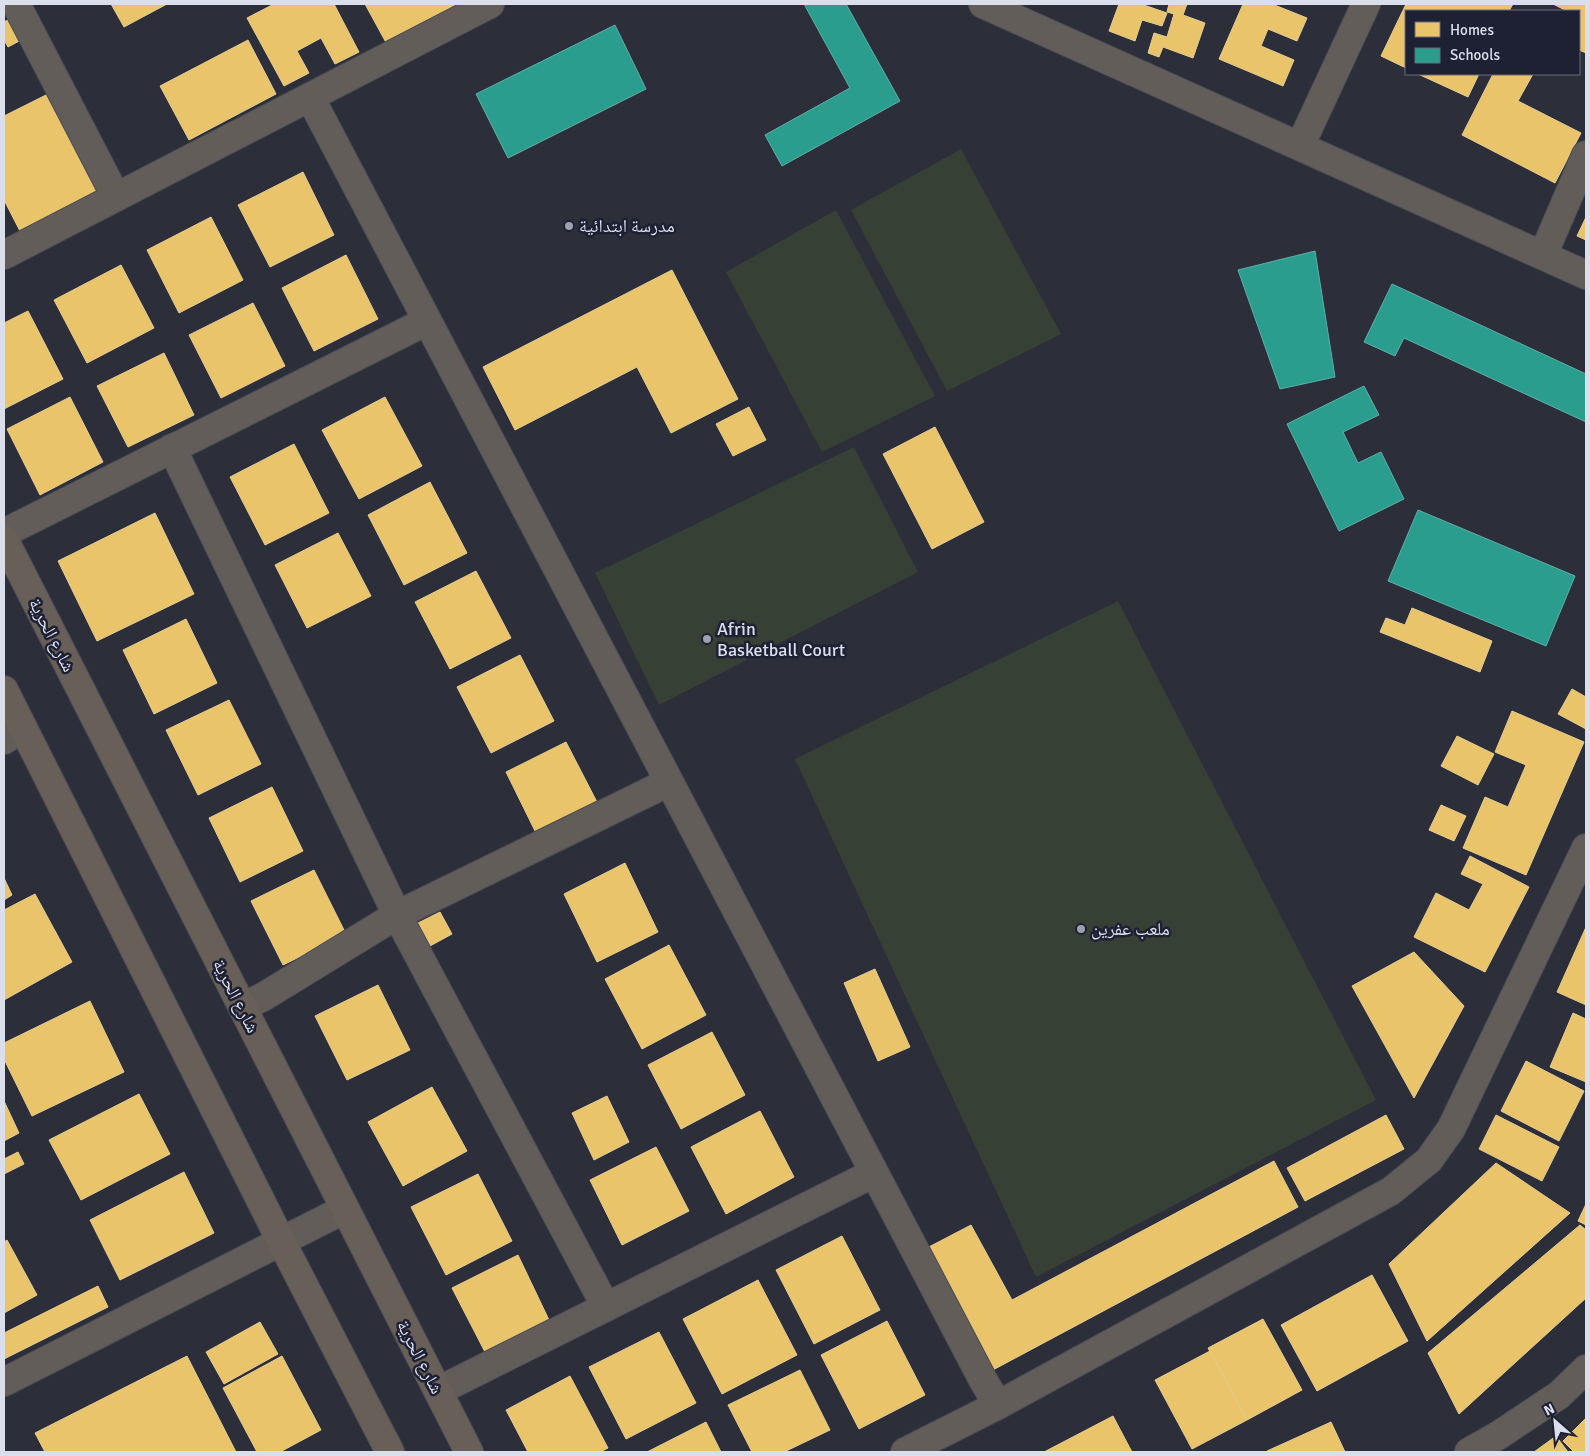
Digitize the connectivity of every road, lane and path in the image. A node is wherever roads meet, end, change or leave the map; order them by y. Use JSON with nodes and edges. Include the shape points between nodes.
{"nodes":[{"id":1,"x":16,"y":4,"type":"edge"},
{"id":2,"x":490,"y":4,"type":"edge"},
{"id":3,"x":983,"y":4,"type":"edge"},
{"id":4,"x":1366,"y":4,"type":"edge"},
{"id":5,"x":310,"y":97,"type":"junction"},
{"id":6,"x":1300,"y":146,"type":"junction"},
{"id":7,"x":1586,"y":155,"type":"edge"},
{"id":8,"x":116,"y":197,"type":"junction"},
{"id":9,"x":4,"y":255,"type":"edge"},
{"id":10,"x":1542,"y":255,"type":"junction"},
{"id":11,"x":1586,"y":275,"type":"edge"},
{"id":12,"x":427,"y":321,"type":"junction"},
{"id":13,"x":172,"y":448,"type":"junction"},
{"id":14,"x":4,"y":533,"type":"edge"},
{"id":15,"x":4,"y":539,"type":"edge"},
{"id":16,"x":4,"y":690,"type":"edge"},
{"id":17,"x":14,"y":734,"type":"edge"},
{"id":18,"x":669,"y":782,"type":"junction"},
{"id":19,"x":1585,"y":852,"type":"edge"},
{"id":20,"x":397,"y":916,"type":"junction"},
{"id":21,"x":242,"y":1007,"type":"junction"},
{"id":22,"x":874,"y":1173,"type":"junction"},
{"id":23,"x":345,"y":1209,"type":"junction"},
{"id":24,"x":281,"y":1241,"type":"junction"},
{"id":25,"x":606,"y":1307,"type":"junction"},
{"id":26,"x":1586,"y":1369,"type":"edge"},
{"id":27,"x":4,"y":1382,"type":"edge"},
{"id":28,"x":438,"y":1391,"type":"junction"},
{"id":29,"x":998,"y":1405,"type":"junction"},
{"id":30,"x":390,"y":1452,"type":"edge"},
{"id":31,"x":469,"y":1452,"type":"edge"},
{"id":32,"x":905,"y":1452,"type":"edge"},
{"id":33,"x":1469,"y":1452,"type":"edge"}],
"edges":[{"from":1,"to":8,"type":"street"},
{"from":2,"to":5,"type":"street"},
{"from":3,"to":6,"type":"street"},
{"from":4,"to":6,"type":"street"},
{"from":5,"to":8,"type":"street"},
{"from":5,"to":12,"type":"street"},
{"from":6,"to":10,"type":"street"},
{"from":7,"to":10,"type":"street"},
{"from":8,"to":9,"type":"street"},
{"from":10,"to":11,"type":"street"},
{"from":12,"to":13,"type":"street"},
{"from":12,"to":18,"type":"street"},
{"from":13,"to":14,"type":"street"},
{"from":13,"to":20,"type":"street"},
{"from":15,"to":21,"type":"main road","name":"شارع الحرية"},
{"from":16,"to":17,"type":"main road"},
{"from":17,"to":24,"type":"main road"},
{"from":18,"to":20,"type":"street"},
{"from":18,"to":22,"type":"street"},
{"from":19,"to":29,"type":"street","via":[[1451,1129],[1429,1160],[1390,1191]]},
{"from":20,"to":21,"type":"street"},
{"from":20,"to":25,"type":"street"},
{"from":21,"to":23,"type":"main road","name":"شارع الحرية"},
{"from":22,"to":25,"type":"street"},
{"from":22,"to":29,"type":"street"},
{"from":23,"to":24,"type":"street"},
{"from":23,"to":28,"type":"main road","name":"شارع الحرية"},
{"from":24,"to":27,"type":"street"},
{"from":24,"to":30,"type":"main road"},
{"from":25,"to":28,"type":"street"},
{"from":26,"to":33,"type":"street","via":[[1559,1395]]},
{"from":28,"to":31,"type":"main road","name":"شارع الحرية"},
{"from":29,"to":32,"type":"street"}]}
